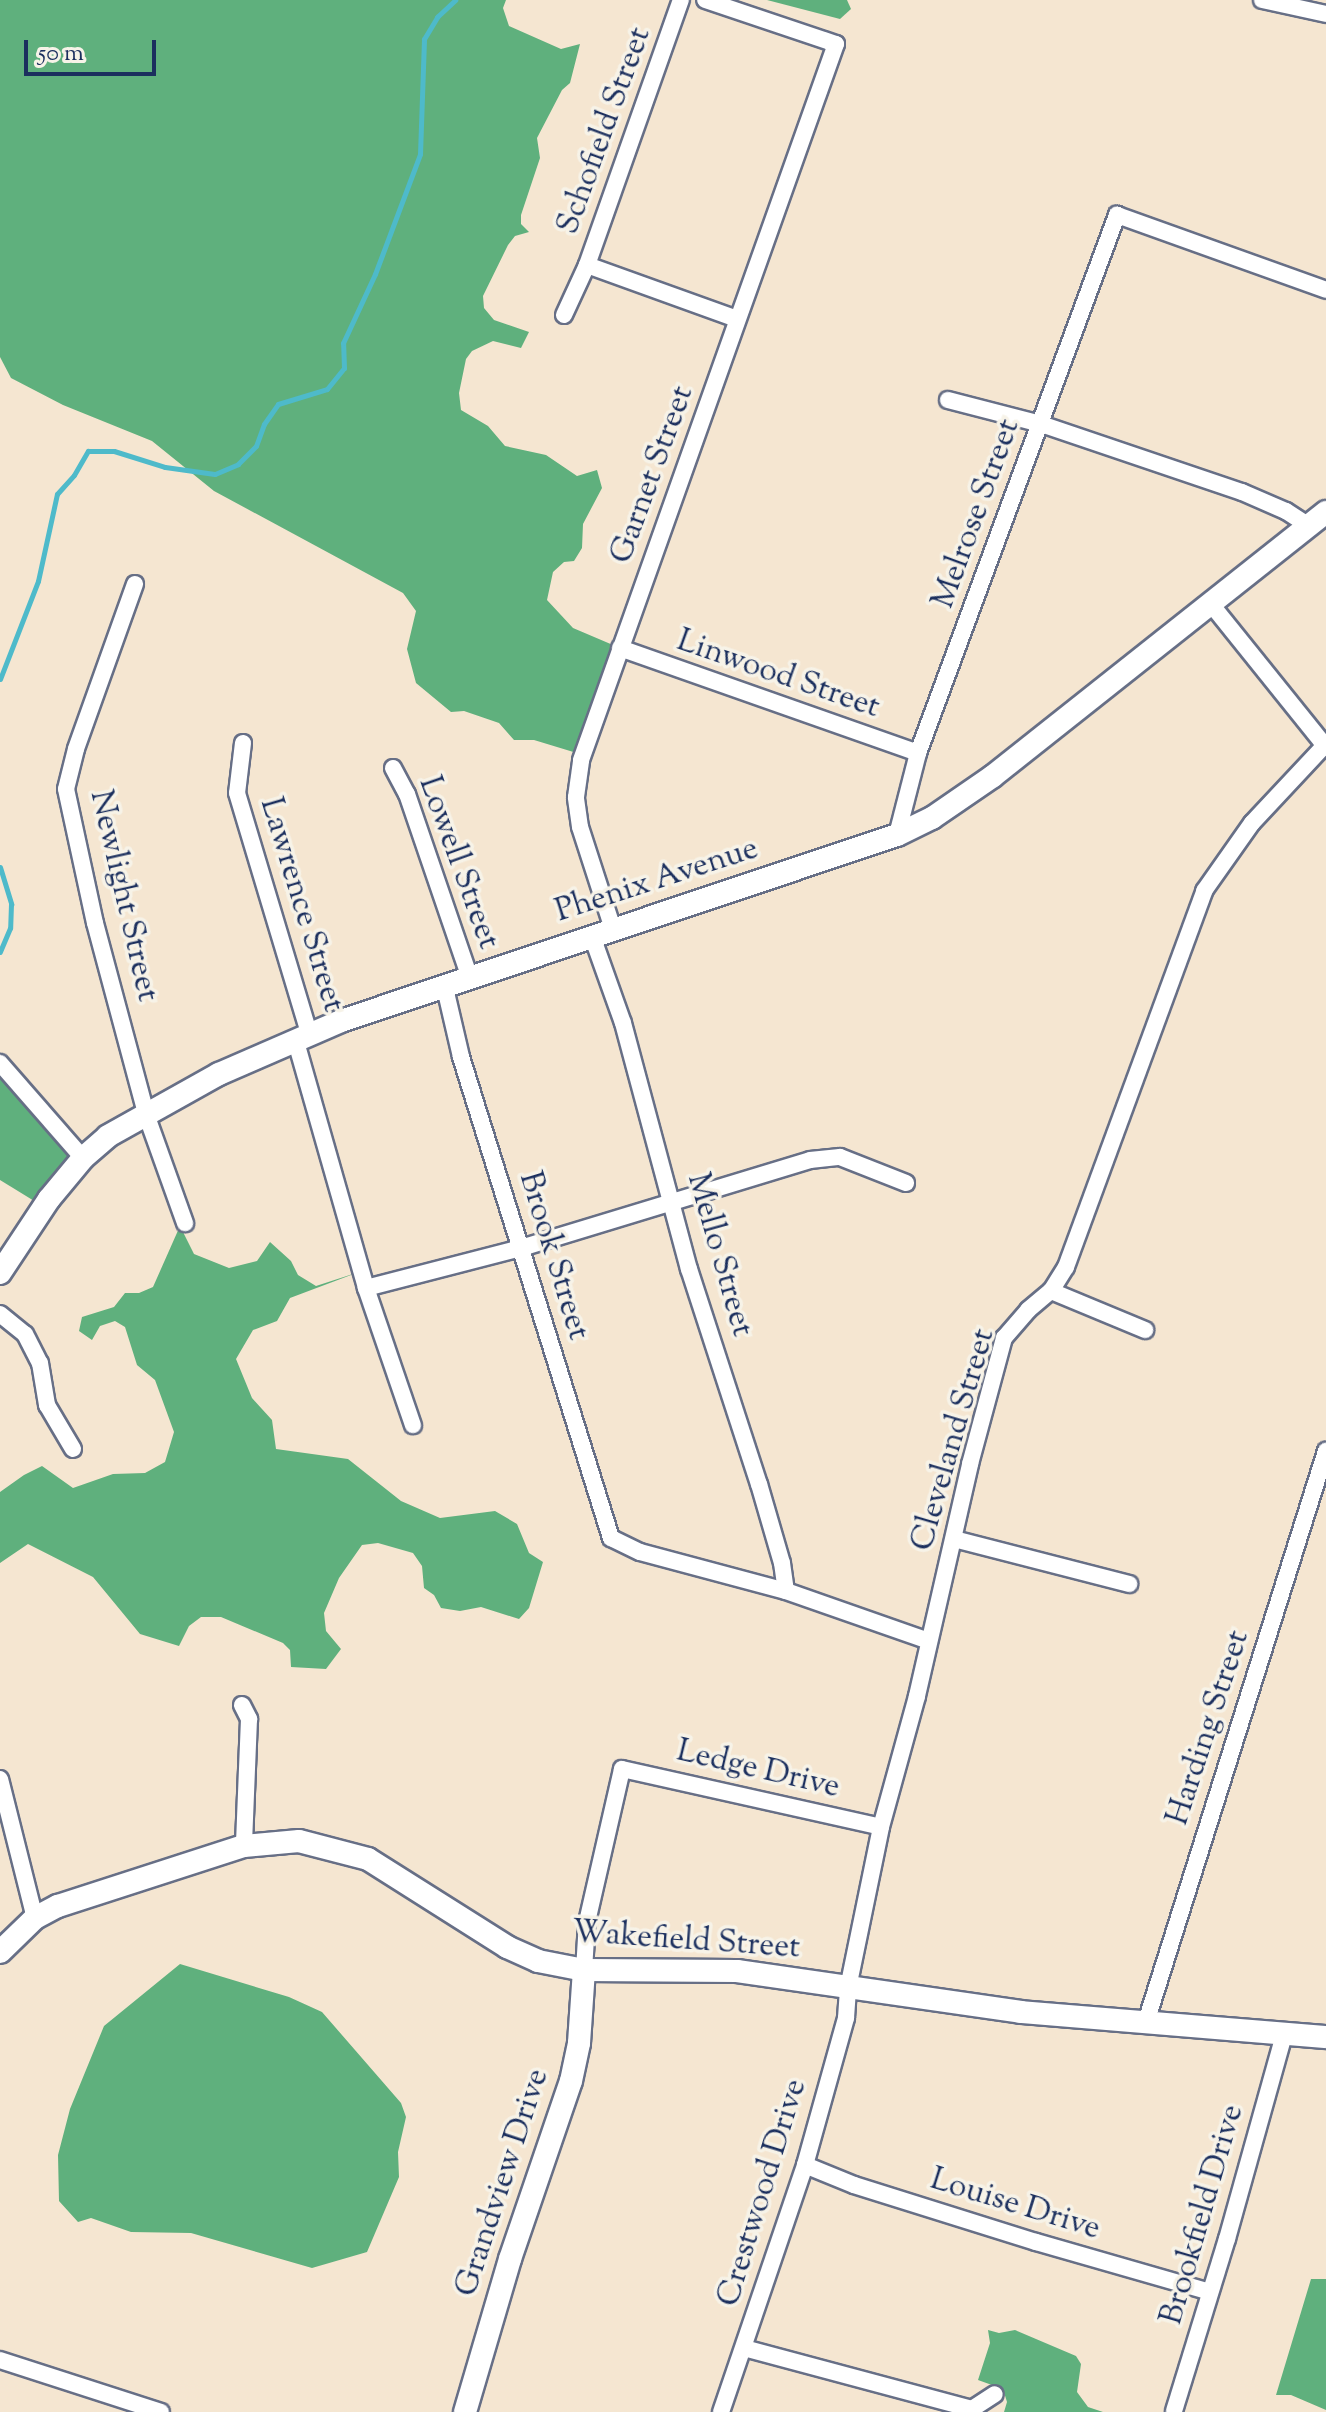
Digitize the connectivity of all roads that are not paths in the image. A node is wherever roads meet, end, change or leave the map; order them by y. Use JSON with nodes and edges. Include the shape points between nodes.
{"nodes":[{"id":1,"x":681,"y":0,"type":"edge"},
{"id":2,"x":705,"y":0,"type":"edge"},
{"id":3,"x":1262,"y":0,"type":"edge"},
{"id":4,"x":1326,"y":14,"type":"edge"},
{"id":5,"x":587,"y":265,"type":"junction"},
{"id":6,"x":1326,"y":290,"type":"edge"},
{"id":7,"x":564,"y":315,"type":"dead end"},
{"id":8,"x":737,"y":319,"type":"junction"},
{"id":9,"x":948,"y":400,"type":"dead end"},
{"id":10,"x":1041,"y":424,"type":"junction"},
{"id":11,"x":1317,"y":519,"type":"edge"},
{"id":12,"x":135,"y":584,"type":"dead end"},
{"id":13,"x":1211,"y":604,"type":"junction"},
{"id":14,"x":620,"y":648,"type":"junction"},
{"id":15,"x":243,"y":743,"type":"dead end"},
{"id":16,"x":1325,"y":746,"type":"edge"},
{"id":17,"x":918,"y":753,"type":"junction"},
{"id":18,"x":393,"y":768,"type":"dead end"},
{"id":19,"x":897,"y":835,"type":"junction"},
{"id":20,"x":602,"y":932,"type":"junction"},
{"id":21,"x":470,"y":978,"type":"junction"},
{"id":22,"x":445,"y":988,"type":"junction"},
{"id":23,"x":303,"y":1039,"type":"junction"},
{"id":24,"x":0,"y":1063,"type":"edge"},
{"id":25,"x":146,"y":1114,"type":"junction"},
{"id":26,"x":83,"y":1158,"type":"junction"},
{"id":27,"x":906,"y":1183,"type":"dead end"},
{"id":28,"x":673,"y":1200,"type":"junction"},
{"id":29,"x":185,"y":1223,"type":"dead end"},
{"id":30,"x":521,"y":1248,"type":"junction"},
{"id":31,"x":0,"y":1273,"type":"edge"},
{"id":32,"x":366,"y":1288,"type":"junction"},
{"id":33,"x":1051,"y":1291,"type":"junction"},
{"id":34,"x":0,"y":1314,"type":"edge"},
{"id":35,"x":1145,"y":1330,"type":"dead end"},
{"id":36,"x":413,"y":1425,"type":"dead end"},
{"id":37,"x":73,"y":1449,"type":"dead end"},
{"id":38,"x":1326,"y":1451,"type":"edge"},
{"id":39,"x":954,"y":1539,"type":"junction"},
{"id":40,"x":1129,"y":1584,"type":"dead end"},
{"id":41,"x":786,"y":1591,"type":"junction"},
{"id":42,"x":929,"y":1641,"type":"junction"},
{"id":43,"x":242,"y":1705,"type":"dead end"},
{"id":44,"x":0,"y":1779,"type":"edge"},
{"id":45,"x":881,"y":1827,"type":"junction"},
{"id":46,"x":244,"y":1846,"type":"junction"},
{"id":47,"x":35,"y":1918,"type":"junction"},
{"id":48,"x":0,"y":1952,"type":"edge"},
{"id":49,"x":584,"y":1970,"type":"junction"},
{"id":50,"x":848,"y":1988,"type":"junction"},
{"id":51,"x":1146,"y":2022,"type":"junction"},
{"id":52,"x":1284,"y":2035,"type":"junction"},
{"id":53,"x":1326,"y":2037,"type":"edge"},
{"id":54,"x":805,"y":2165,"type":"junction"},
{"id":55,"x":1210,"y":2292,"type":"junction"},
{"id":56,"x":744,"y":2348,"type":"junction"},
{"id":57,"x":0,"y":2360,"type":"edge"},
{"id":58,"x":995,"y":2394,"type":"dead end"},
{"id":59,"x":1174,"y":2411,"type":"edge"},
{"id":60,"x":161,"y":2412,"type":"edge"},
{"id":61,"x":465,"y":2412,"type":"edge"},
{"id":62,"x":721,"y":2412,"type":"edge"}],
"edges":[{"from":1,"to":5,"type":"street","name":"Schofield Street"},
{"from":2,"to":8,"type":"street","name":"Garnet Street","via":[[836,44]]},
{"from":3,"to":4,"type":"street"},
{"from":5,"to":7,"type":"street"},
{"from":5,"to":8,"type":"street","name":"Schofield Street"},
{"from":6,"to":10,"type":"street","name":"Melrose Street","via":[[1117,215]]},
{"from":8,"to":14,"type":"street","name":"Garnet Street"},
{"from":9,"to":10,"type":"street"},
{"from":10,"to":11,"type":"street"},
{"from":10,"to":17,"type":"street","name":"Melrose Street"},
{"from":11,"to":13,"type":"street","name":"Phenix Avenue"},
{"from":12,"to":25,"type":"street","name":"Newlight Street","via":[[66,789]]},
{"from":13,"to":16,"type":"street"},
{"from":13,"to":19,"type":"street","name":"Phenix Avenue","via":[[993,776]]},
{"from":14,"to":17,"type":"street","name":"Linwood Street"},
{"from":14,"to":20,"type":"street","name":"Garnet Street","via":[[581,760],[576,797]]},
{"from":15,"to":23,"type":"street","name":"Lawrence Street","via":[[237,793]]},
{"from":16,"to":33,"type":"street","name":"Cleveland Street","via":[[1252,823],[1204,891],[1066,1267]]},
{"from":17,"to":19,"type":"street","name":"Melrose Street"},
{"from":18,"to":21,"type":"street","name":"Lowell Street","via":[[407,794]]},
{"from":19,"to":20,"type":"street","name":"Phenix Avenue"},
{"from":20,"to":21,"type":"street","name":"Phenix Avenue"},
{"from":20,"to":28,"type":"street","name":"Mello Street"},
{"from":21,"to":22,"type":"street","name":"Phenix Avenue"},
{"from":22,"to":23,"type":"street","name":"Phenix Avenue","via":[[341,1021]]},
{"from":22,"to":30,"type":"street","name":"Brook Street","via":[[461,1057]]},
{"from":23,"to":25,"type":"street","name":"Phenix Avenue","via":[[219,1074]]},
{"from":23,"to":32,"type":"street","name":"Lawrence Street"},
{"from":24,"to":26,"type":"street"},
{"from":25,"to":26,"type":"street","name":"Phenix Avenue"},
{"from":25,"to":29,"type":"street","name":"Newlight Street"},
{"from":26,"to":31,"type":"street","name":"Phenix Avenue"},
{"from":27,"to":28,"type":"street","via":[[829,1156]]},
{"from":28,"to":30,"type":"street"},
{"from":28,"to":41,"type":"street","name":"Mello Street"},
{"from":30,"to":32,"type":"street"},
{"from":30,"to":41,"type":"street","name":"Brook Street","via":[[611,1538],[640,1552]]},
{"from":32,"to":36,"type":"street","name":"Lawrence Street"},
{"from":33,"to":35,"type":"street"},
{"from":33,"to":39,"type":"street","name":"Cleveland Street","via":[[1004,1338]]},
{"from":34,"to":37,"type":"street","via":[[25,1334],[40,1363],[47,1405]]},
{"from":38,"to":51,"type":"street","name":"Harding Street"},
{"from":39,"to":40,"type":"street"},
{"from":39,"to":42,"type":"street","name":"Cleveland Street"},
{"from":41,"to":42,"type":"street"},
{"from":42,"to":45,"type":"street","name":"Cleveland Street"},
{"from":43,"to":46,"type":"street","via":[[249,1719]]},
{"from":44,"to":47,"type":"street"},
{"from":45,"to":49,"type":"street","name":"Ledge Drive","via":[[622,1769],[587,1922]]},
{"from":45,"to":50,"type":"street","name":"Cleveland Street"},
{"from":46,"to":47,"type":"street","name":"Wakefield Street"},
{"from":46,"to":49,"type":"street","name":"Wakefield Street","via":[[299,1841],[348,1851],[387,1869],[507,1947],[538,1961]]},
{"from":47,"to":48,"type":"street","name":"Wakefield Street"},
{"from":49,"to":50,"type":"street","name":"Wakefield Street","via":[[737,1971]]},
{"from":49,"to":61,"type":"street","name":"Grandview Drive","via":[[571,2081]]},
{"from":50,"to":51,"type":"street","name":"Wakefield Street","via":[[1021,2012]]},
{"from":50,"to":54,"type":"street","name":"Crestwood Drive","via":[[846,2018]]},
{"from":51,"to":52,"type":"street","name":"Wakefield Street"},
{"from":52,"to":53,"type":"street","name":"Wakefield Street"},
{"from":52,"to":55,"type":"street","name":"Brookfield Drive"},
{"from":54,"to":55,"type":"street","name":"Louise Drive","via":[[991,2228]]},
{"from":54,"to":56,"type":"street","name":"Crestwood Drive"},
{"from":55,"to":59,"type":"street","name":"Brookfield Drive"},
{"from":56,"to":58,"type":"street","via":[[972,2409]]},
{"from":56,"to":62,"type":"street","name":"Crestwood Drive"},
{"from":57,"to":60,"type":"street"}]}
